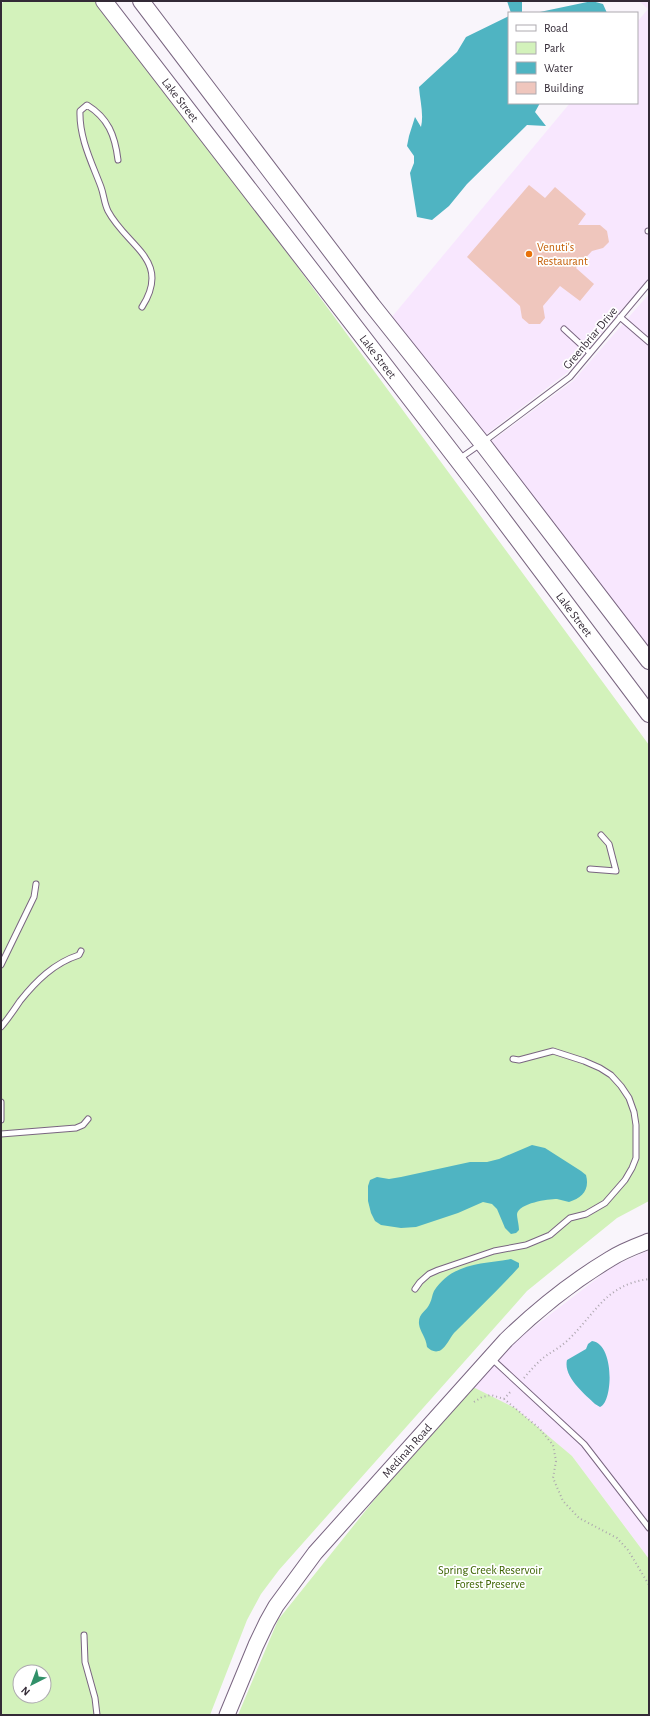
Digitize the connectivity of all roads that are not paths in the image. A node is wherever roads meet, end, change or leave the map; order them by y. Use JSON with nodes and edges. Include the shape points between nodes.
{"nodes":[{"id":1,"x":104,"y":1,"type":"edge"},
{"id":2,"x":141,"y":1,"type":"edge"},
{"id":3,"x":118,"y":160,"type":"dead end"},
{"id":4,"x":649,"y":283,"type":"edge"},
{"id":5,"x":142,"y":307,"type":"dead end"},
{"id":6,"x":620,"y":317,"type":"junction"},
{"id":7,"x":564,"y":329,"type":"dead end"},
{"id":8,"x":649,"y":342,"type":"edge"},
{"id":9,"x":590,"y":353,"type":"junction"},
{"id":10,"x":482,"y":443,"type":"junction"},
{"id":11,"x":457,"y":460,"type":"junction"},
{"id":12,"x":649,"y":661,"type":"edge"},
{"id":13,"x":649,"y":714,"type":"edge"},
{"id":14,"x":601,"y":834,"type":"dead end"},
{"id":15,"x":590,"y":869,"type":"dead end"},
{"id":16,"x":36,"y":884,"type":"dead end"},
{"id":17,"x":81,"y":951,"type":"dead end"},
{"id":18,"x":1,"y":965,"type":"edge"},
{"id":19,"x":1,"y":1027,"type":"edge"},
{"id":20,"x":513,"y":1059,"type":"dead end"},
{"id":21,"x":1,"y":1102,"type":"edge"},
{"id":22,"x":88,"y":1118,"type":"dead end"},
{"id":23,"x":1,"y":1120,"type":"edge"},
{"id":24,"x":1,"y":1134,"type":"edge"},
{"id":25,"x":649,"y":1241,"type":"edge"},
{"id":26,"x":415,"y":1289,"type":"dead end"},
{"id":27,"x":490,"y":1358,"type":"junction"},
{"id":28,"x":649,"y":1528,"type":"edge"},
{"id":29,"x":84,"y":1635,"type":"dead end"},
{"id":30,"x":97,"y":1715,"type":"edge"},
{"id":31,"x":227,"y":1715,"type":"edge"}],
"edges":[{"from":1,"to":11,"type":"main road","name":"Lake Street"},
{"from":2,"to":10,"type":"main road","via":[[372,305]]},
{"from":3,"to":5,"type":"lane","via":[[116,147],[105,120],[86,105],[80,111],[81,131],[108,210],[122,232],[147,260],[153,280],[152,289]]},
{"from":4,"to":6,"type":"lane","name":"Greenbriar Drive"},
{"from":6,"to":8,"type":"lane"},
{"from":6,"to":9,"type":"lane","name":"Greenbriar Drive"},
{"from":7,"to":9,"type":"lane"},
{"from":9,"to":10,"type":"lane","name":"Greenbriar Drive","via":[[570,376]]},
{"from":10,"to":11,"type":"lane","name":"Greenbriar Drive"},
{"from":10,"to":12,"type":"main road"},
{"from":11,"to":13,"type":"main road","name":"Lake Street"},
{"from":14,"to":15,"type":"lane","via":[[609,844],[616,871]]},
{"from":16,"to":18,"type":"lane","via":[[34,897]]},
{"from":17,"to":19,"type":"lane","via":[[79,955],[60,962],[30,988]]},
{"from":20,"to":26,"type":"lane","via":[[519,1060],[554,1051],[584,1061],[611,1075],[629,1098],[634,1112],[636,1158],[632,1168],[605,1203],[586,1214],[570,1218],[550,1235],[526,1245],[494,1251],[438,1270],[429,1274]]},
{"from":21,"to":23,"type":"lane"},
{"from":22,"to":24,"type":"lane","via":[[83,1125],[76,1128]]},
{"from":25,"to":27,"type":"main road","name":"Medinah Road","via":[[611,1258],[569,1288],[518,1328]]},
{"from":27,"to":28,"type":"lane","via":[[584,1444]]},
{"from":27,"to":31,"type":"main road","name":"Medinah Road","via":[[315,1553],[284,1595],[256,1645]]},
{"from":29,"to":30,"type":"lane","via":[[85,1662]]}]}
